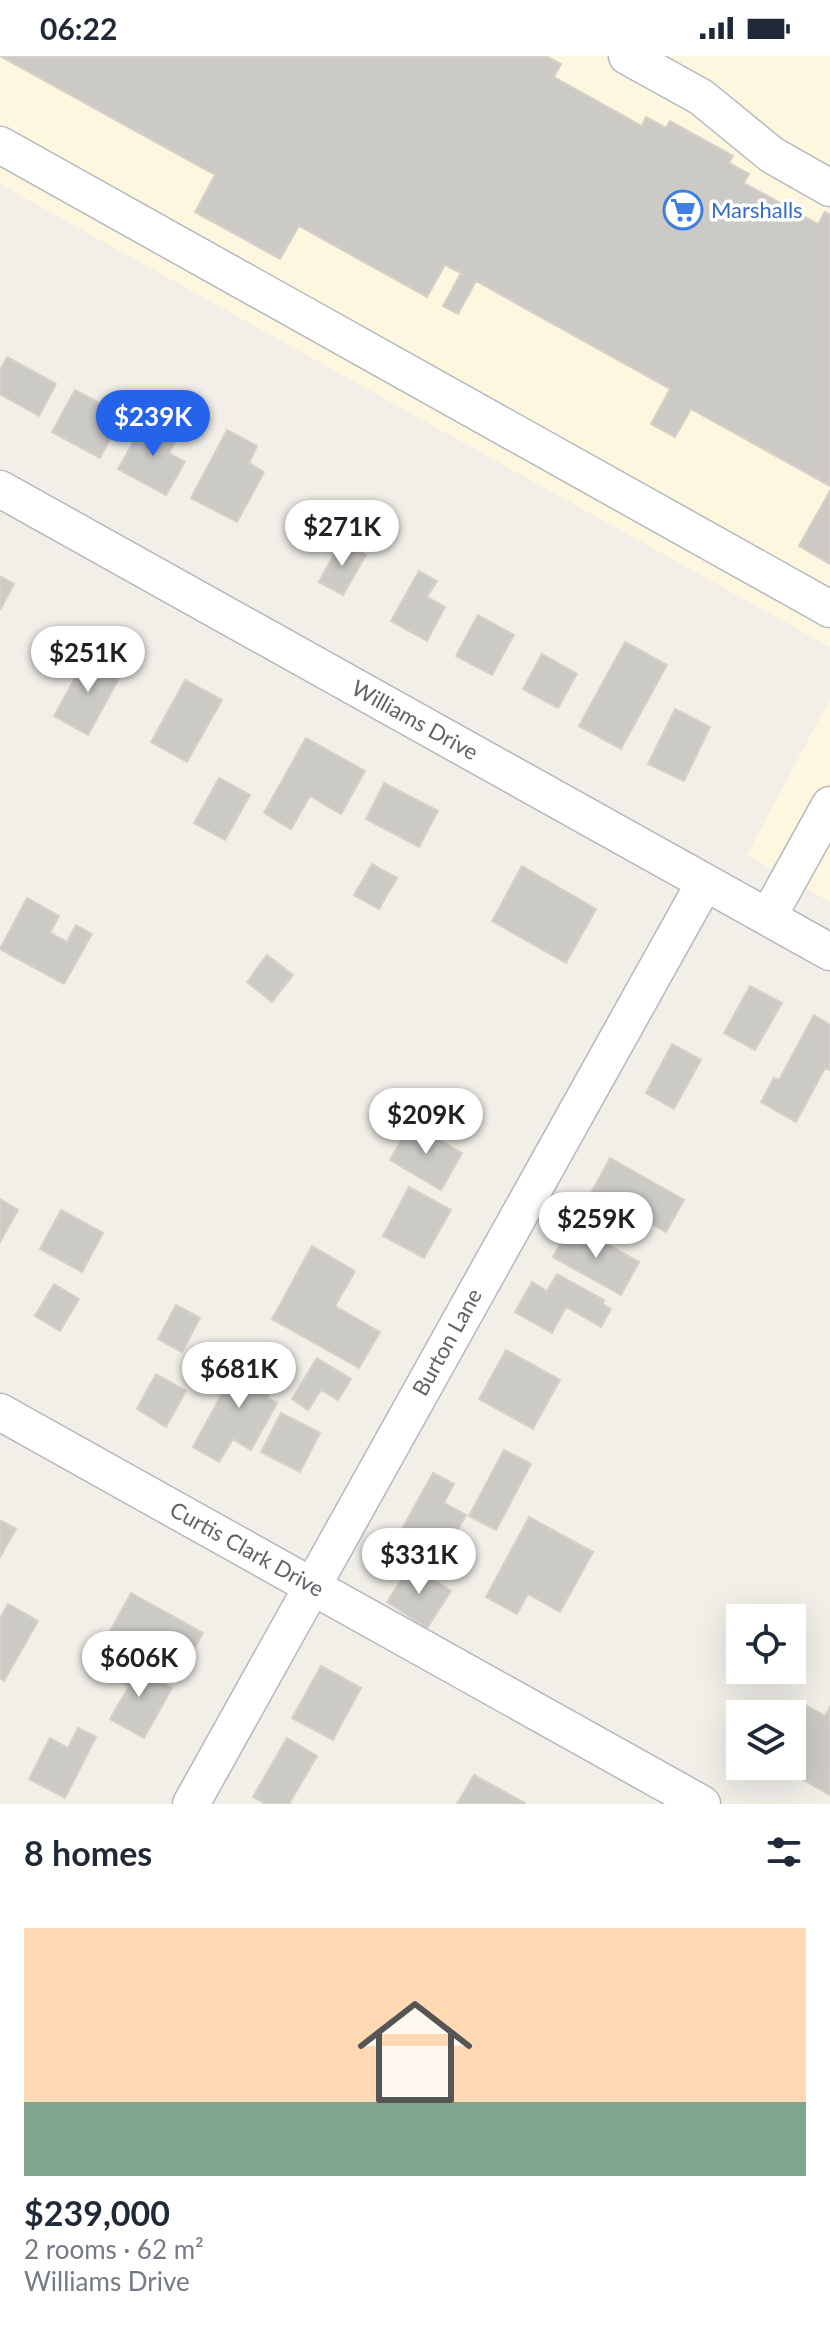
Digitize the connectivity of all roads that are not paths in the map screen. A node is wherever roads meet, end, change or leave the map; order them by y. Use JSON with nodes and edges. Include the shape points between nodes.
{"nodes":[{"id":1,"x":627,"y":56,"type":"edge"},
{"id":2,"x":0,"y":145,"type":"edge"},
{"id":3,"x":830,"y":188,"type":"edge"},
{"id":4,"x":0,"y":489,"type":"edge"},
{"id":5,"x":830,"y":609,"type":"edge"},
{"id":6,"x":830,"y":805,"type":"edge"},
{"id":7,"x":705,"y":882,"type":"junction"},
{"id":8,"x":768,"y":917,"type":"junction"},
{"id":9,"x":830,"y":952,"type":"edge"},
{"id":10,"x":0,"y":1412,"type":"edge"},
{"id":11,"x":312,"y":1585,"type":"junction"},
{"id":12,"x":191,"y":1804,"type":"edge"},
{"id":13,"x":702,"y":1804,"type":"edge"}],
"edges":[{"from":1,"to":3,"type":"street","via":[[701,97],[772,155]]},
{"from":2,"to":5,"type":"street"},
{"from":4,"to":7,"type":"street","name":"Williams Drive"},
{"from":6,"to":8,"type":"street"},
{"from":7,"to":8,"type":"street","name":"Williams Drive"},
{"from":7,"to":11,"type":"street","name":"Burton Lane"},
{"from":8,"to":9,"type":"street","name":"Williams Drive"},
{"from":10,"to":11,"type":"street","name":"Curtis Clark Drive"},
{"from":11,"to":12,"type":"street","name":"Burton Lane"},
{"from":11,"to":13,"type":"street","name":"Curtis Clark Drive"}]}
